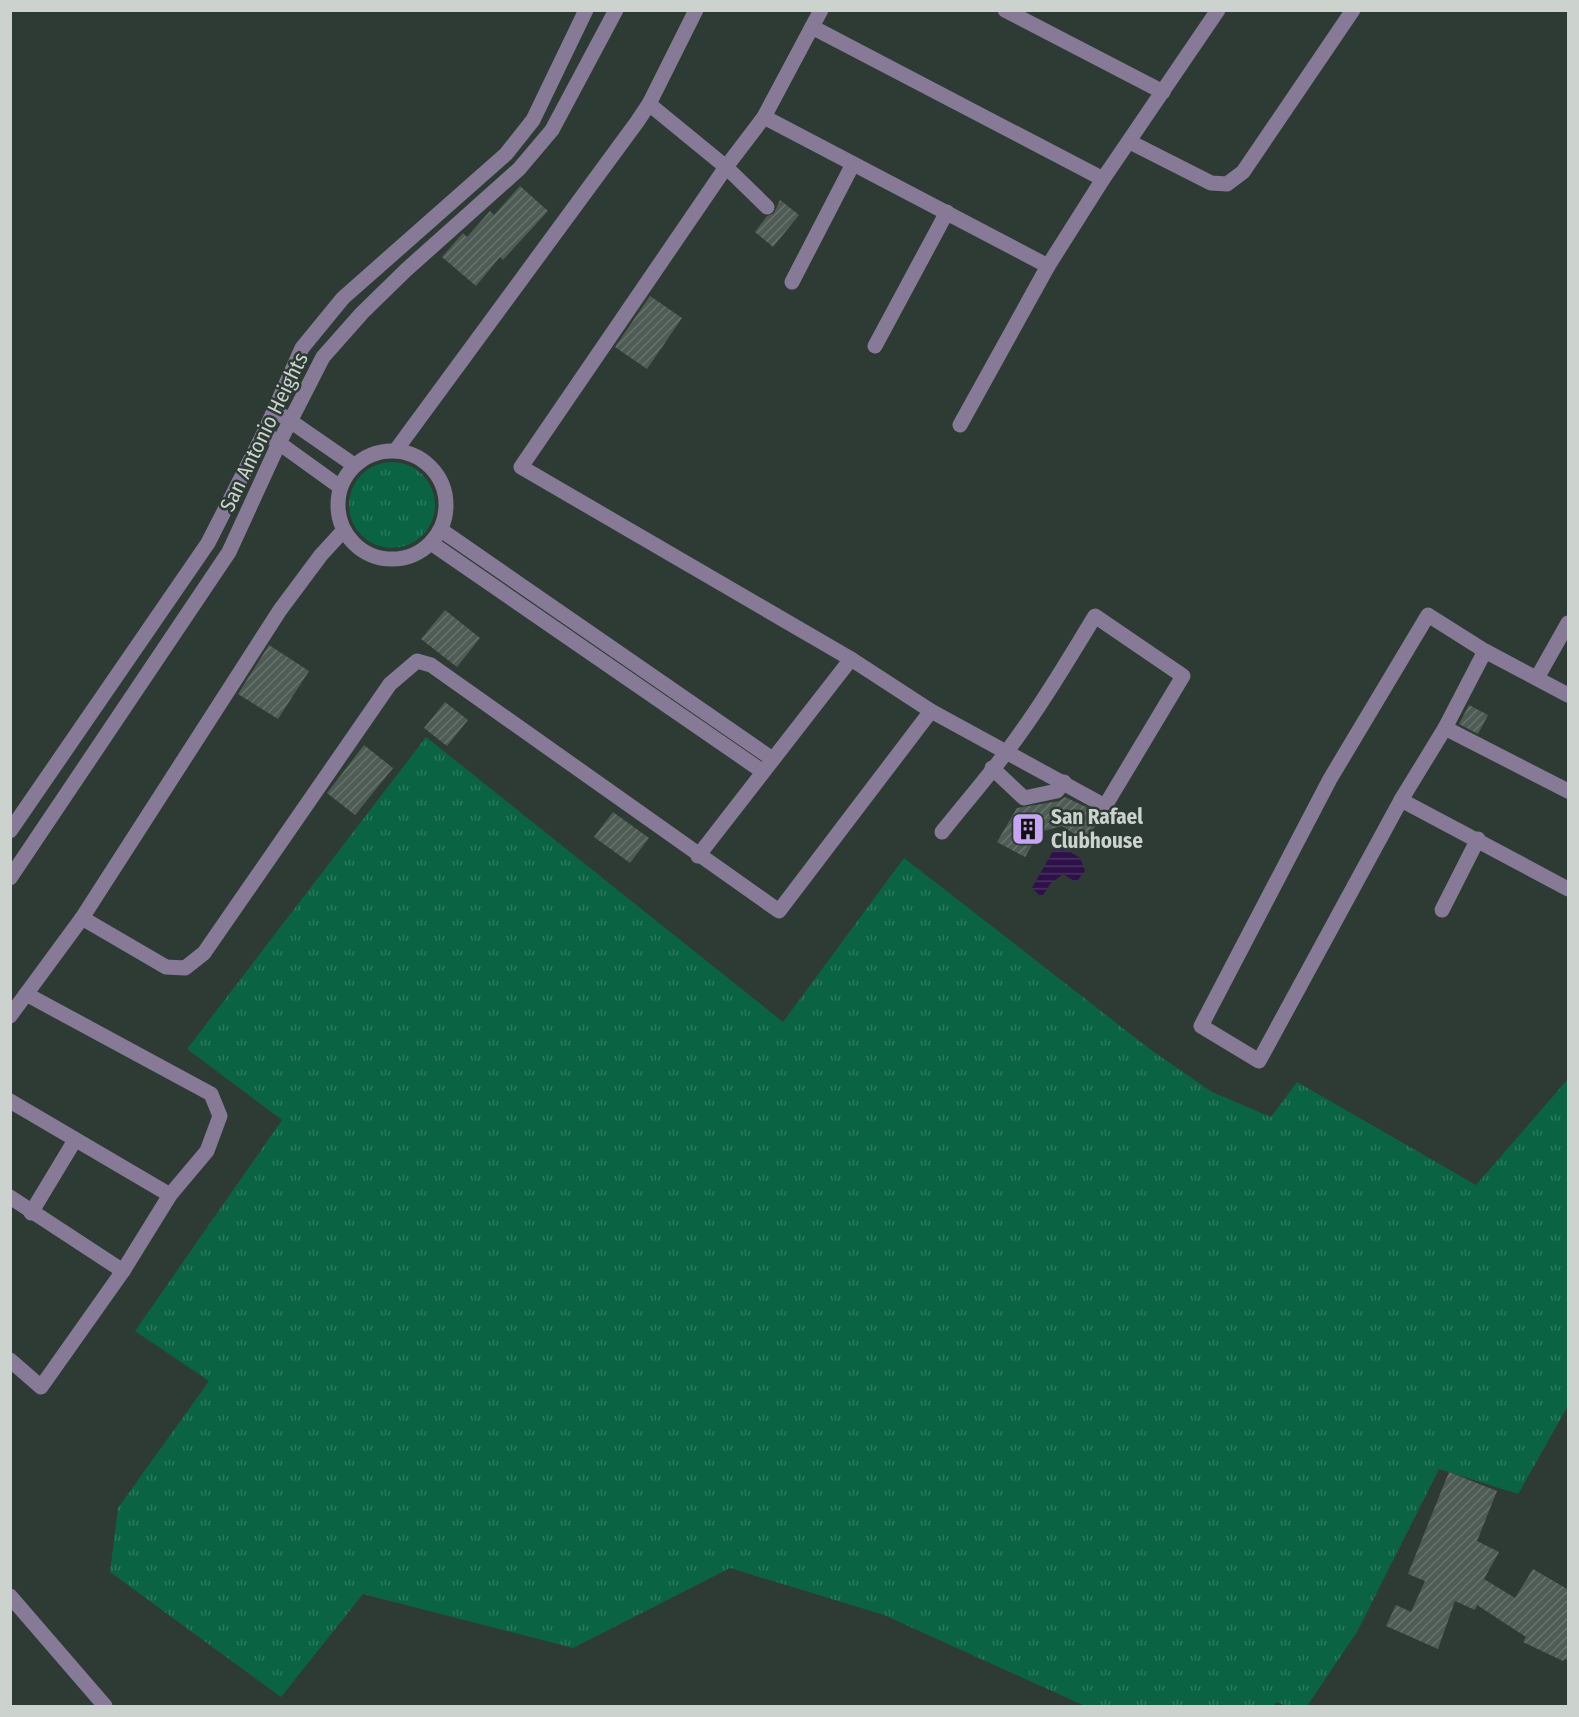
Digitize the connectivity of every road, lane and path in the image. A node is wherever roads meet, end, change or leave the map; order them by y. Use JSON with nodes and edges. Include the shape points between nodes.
{"nodes":[{"id":1,"x":586,"y":10,"type":"edge"},
{"id":2,"x":616,"y":10,"type":"edge"},
{"id":3,"x":696,"y":10,"type":"edge"},
{"id":4,"x":821,"y":10,"type":"edge"},
{"id":5,"x":1005,"y":10,"type":"edge"},
{"id":6,"x":1218,"y":10,"type":"edge"},
{"id":7,"x":1353,"y":10,"type":"edge"},
{"id":8,"x":812,"y":27,"type":"junction"},
{"id":9,"x":1163,"y":93,"type":"junction"},
{"id":10,"x":649,"y":104,"type":"junction"},
{"id":11,"x":764,"y":117,"type":"junction"},
{"id":12,"x":1130,"y":142,"type":"junction"},
{"id":13,"x":853,"y":164,"type":"junction"},
{"id":14,"x":726,"y":167,"type":"junction"},
{"id":15,"x":1103,"y":179,"type":"junction"},
{"id":16,"x":767,"y":207,"type":"dead end"},
{"id":17,"x":947,"y":212,"type":"junction"},
{"id":18,"x":1048,"y":266,"type":"junction"},
{"id":19,"x":792,"y":282,"type":"dead end"},
{"id":20,"x":875,"y":346,"type":"dead end"},
{"id":21,"x":273,"y":409,"type":"junction"},
{"id":22,"x":290,"y":421,"type":"junction"},
{"id":23,"x":960,"y":425,"type":"dead end"},
{"id":24,"x":264,"y":433,"type":"junction"},
{"id":25,"x":279,"y":443,"type":"junction"},
{"id":26,"x":396,"y":450,"type":"junction"},
{"id":27,"x":354,"y":465,"type":"junction"},
{"id":28,"x":340,"y":487,"type":"junction"},
{"id":29,"x":441,"y":530,"type":"junction"},
{"id":30,"x":343,"y":531,"type":"junction"},
{"id":31,"x":431,"y":543,"type":"junction"},
{"id":32,"x":1569,"y":623,"type":"edge"},
{"id":33,"x":1485,"y":651,"type":"junction"},
{"id":34,"x":851,"y":659,"type":"junction"},
{"id":35,"x":1536,"y":678,"type":"junction"},
{"id":36,"x":1569,"y":695,"type":"edge"},
{"id":37,"x":931,"y":711,"type":"junction"},
{"id":38,"x":1446,"y":728,"type":"junction"},
{"id":39,"x":1006,"y":751,"type":"junction"},
{"id":40,"x":767,"y":764,"type":"junction"},
{"id":41,"x":992,"y":768,"type":"junction"},
{"id":42,"x":1064,"y":782,"type":"junction"},
{"id":43,"x":1569,"y":791,"type":"edge"},
{"id":44,"x":1401,"y":800,"type":"junction"},
{"id":45,"x":10,"y":831,"type":"edge"},
{"id":46,"x":942,"y":832,"type":"dead end"},
{"id":47,"x":1478,"y":839,"type":"junction"},
{"id":48,"x":698,"y":856,"type":"junction"},
{"id":49,"x":10,"y":878,"type":"edge"},
{"id":50,"x":1569,"y":889,"type":"edge"},
{"id":51,"x":1442,"y":910,"type":"dead end"},
{"id":52,"x":81,"y":918,"type":"junction"},
{"id":53,"x":26,"y":994,"type":"junction"},
{"id":54,"x":10,"y":1016,"type":"edge"},
{"id":55,"x":10,"y":1101,"type":"edge"},
{"id":56,"x":75,"y":1140,"type":"junction"},
{"id":57,"x":170,"y":1195,"type":"junction"},
{"id":58,"x":10,"y":1197,"type":"edge"},
{"id":59,"x":31,"y":1213,"type":"junction"},
{"id":60,"x":123,"y":1271,"type":"junction"},
{"id":61,"x":10,"y":1360,"type":"edge"},
{"id":62,"x":10,"y":1596,"type":"edge"},
{"id":63,"x":105,"y":1707,"type":"edge"}],
"edges":[{"from":1,"to":21,"type":"street","name":"San Antonio Heights","via":[[533,120],[506,154],[343,298],[302,348]]},
{"from":2,"to":22,"type":"street","name":"San Antonio Heights","via":[[552,130],[519,169],[362,313],[323,357]]},
{"from":3,"to":10,"type":"street"},
{"from":4,"to":8,"type":"street"},
{"from":5,"to":9,"type":"street"},
{"from":6,"to":9,"type":"street"},
{"from":7,"to":12,"type":"street","via":[[1244,172],[1227,184],[1211,183]]},
{"from":8,"to":11,"type":"street"},
{"from":8,"to":15,"type":"street"},
{"from":9,"to":12,"type":"street"},
{"from":10,"to":14,"type":"street"},
{"from":10,"to":26,"type":"street"},
{"from":11,"to":13,"type":"street"},
{"from":11,"to":14,"type":"street"},
{"from":12,"to":15,"type":"street"},
{"from":13,"to":17,"type":"street"},
{"from":13,"to":19,"type":"street"},
{"from":14,"to":16,"type":"street"},
{"from":14,"to":34,"type":"street","via":[[521,467]]},
{"from":15,"to":18,"type":"street"},
{"from":17,"to":18,"type":"street"},
{"from":17,"to":20,"type":"street"},
{"from":18,"to":23,"type":"street"},
{"from":21,"to":22,"type":"street"},
{"from":21,"to":24,"type":"street","name":"San Antonio Heights"},
{"from":22,"to":25,"type":"street","name":"San Antonio Heights"},
{"from":22,"to":27,"type":"street"},
{"from":24,"to":25,"type":"street"},
{"from":24,"to":45,"type":"street","name":"San Antonio Heights","via":[[208,543]]},
{"from":25,"to":28,"type":"street"},
{"from":25,"to":49,"type":"street","name":"San Antonio Heights","via":[[229,552]]},
{"from":26,"to":27,"type":"street","via":[[374,454]]},
{"from":26,"to":29,"type":"street","via":[[429,464],[440,478],[446,495]]},
{"from":27,"to":28,"type":"street"},
{"from":28,"to":30,"type":"street","via":[[337,509]]},
{"from":29,"to":31,"type":"street"},
{"from":29,"to":40,"type":"street"},
{"from":30,"to":31,"type":"street","via":[[368,555],[384,560],[409,556]]},
{"from":30,"to":52,"type":"street","via":[[280,610]]},
{"from":31,"to":40,"type":"street"},
{"from":32,"to":35,"type":"street"},
{"from":33,"to":35,"type":"street"},
{"from":33,"to":38,"type":"street"},
{"from":33,"to":44,"type":"street","via":[[1428,615],[1330,779],[1201,1026],[1259,1061]]},
{"from":34,"to":37,"type":"street"},
{"from":34,"to":40,"type":"street"},
{"from":35,"to":36,"type":"street"},
{"from":37,"to":39,"type":"street"},
{"from":37,"to":48,"type":"street","via":[[779,911]]},
{"from":38,"to":43,"type":"street"},
{"from":38,"to":44,"type":"street"},
{"from":39,"to":41,"type":"street"},
{"from":39,"to":42,"type":"street"},
{"from":39,"to":42,"type":"street","via":[[1095,616],[1183,676],[1105,806]]},
{"from":40,"to":48,"type":"street"},
{"from":41,"to":42,"type":"street","via":[[1024,798],[1057,791]]},
{"from":41,"to":46,"type":"street"},
{"from":44,"to":47,"type":"street"},
{"from":47,"to":50,"type":"street"},
{"from":47,"to":51,"type":"street"},
{"from":48,"to":52,"type":"street","via":[[431,664],[417,661],[390,684],[204,952],[185,968],[166,967]]},
{"from":52,"to":53,"type":"street"},
{"from":53,"to":54,"type":"street"},
{"from":53,"to":57,"type":"street","via":[[211,1094],[220,1116],[207,1151]]},
{"from":55,"to":56,"type":"street"},
{"from":56,"to":57,"type":"street"},
{"from":56,"to":59,"type":"street"},
{"from":57,"to":60,"type":"street"},
{"from":58,"to":59,"type":"street"},
{"from":59,"to":60,"type":"street"},
{"from":60,"to":61,"type":"street","via":[[41,1386]]},
{"from":62,"to":63,"type":"street"}]}
